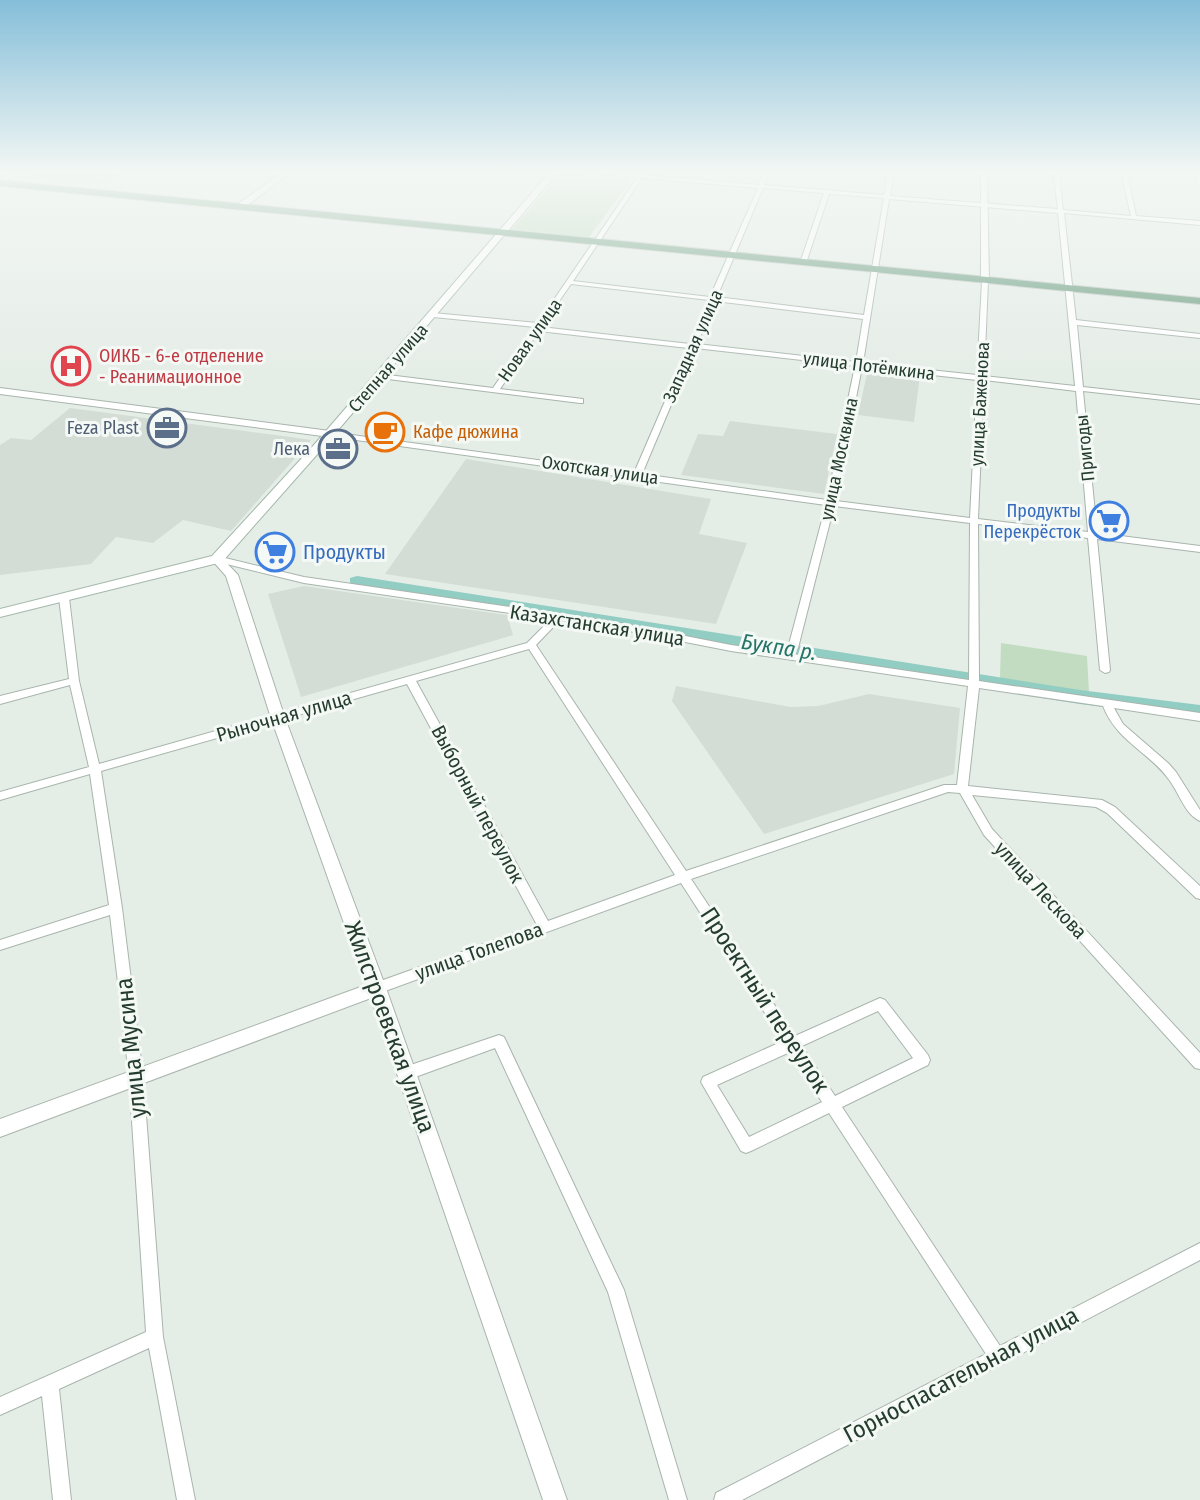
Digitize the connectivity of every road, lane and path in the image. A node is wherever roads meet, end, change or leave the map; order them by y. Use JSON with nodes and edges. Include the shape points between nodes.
{"nodes":[{"id":1,"x":495,"y":242,"type":"edge"},
{"id":2,"x":598,"y":242,"type":"joint"},
{"id":3,"x":739,"y":242,"type":"edge"},
{"id":4,"x":810,"y":242,"type":"edge"},
{"id":5,"x":879,"y":242,"type":"edge"},
{"id":6,"x":984,"y":242,"type":"edge"},
{"id":7,"x":1063,"y":242,"type":"edge"},
{"id":8,"x":734,"y":256,"type":"junction"},
{"id":9,"x":803,"y":263,"type":"junction"},
{"id":10,"x":874,"y":270,"type":"junction"},
{"id":11,"x":985,"y":281,"type":"junction"},
{"id":12,"x":569,"y":282,"type":"junction"},
{"id":13,"x":1070,"y":289,"type":"junction"},
{"id":14,"x":713,"y":299,"type":"junction"},
{"id":15,"x":1198,"y":301,"type":"edge"},
{"id":16,"x":433,"y":315,"type":"junction"},
{"id":17,"x":867,"y":317,"type":"junction"},
{"id":18,"x":1072,"y":322,"type":"junction"},
{"id":19,"x":539,"y":327,"type":"junction"},
{"id":20,"x":1200,"y":336,"type":"edge"},
{"id":21,"x":692,"y":346,"type":"junction"},
{"id":22,"x":859,"y":365,"type":"junction"},
{"id":23,"x":380,"y":376,"type":"junction"},
{"id":24,"x":982,"y":379,"type":"junction"},
{"id":25,"x":496,"y":389,"type":"junction"},
{"id":26,"x":1078,"y":389,"type":"junction"},
{"id":27,"x":0,"y":391,"type":"edge"},
{"id":28,"x":580,"y":401,"type":"dead end"},
{"id":29,"x":1200,"y":402,"type":"edge"},
{"id":30,"x":330,"y":434,"type":"junction"},
{"id":31,"x":637,"y":476,"type":"junction"},
{"id":32,"x":831,"y":503,"type":"junction"},
{"id":33,"x":974,"y":522,"type":"junction"},
{"id":34,"x":1095,"y":535,"type":"junction"},
{"id":35,"x":1200,"y":549,"type":"edge"},
{"id":36,"x":217,"y":559,"type":"junction"},
{"id":37,"x":64,"y":598,"type":"junction"},
{"id":38,"x":0,"y":613,"type":"edge"},
{"id":39,"x":557,"y":618,"type":"junction"},
{"id":40,"x":531,"y":645,"type":"junction"},
{"id":41,"x":793,"y":648,"type":"dead end"},
{"id":42,"x":1105,"y":670,"type":"dead end"},
{"id":43,"x":74,"y":681,"type":"junction"},
{"id":44,"x":411,"y":681,"type":"junction"},
{"id":45,"x":974,"y":683,"type":"junction"},
{"id":46,"x":0,"y":700,"type":"edge"},
{"id":47,"x":1108,"y":706,"type":"junction"},
{"id":48,"x":1200,"y":717,"type":"edge"},
{"id":49,"x":278,"y":718,"type":"junction"},
{"id":50,"x":95,"y":769,"type":"junction"},
{"id":51,"x":962,"y":787,"type":"junction"},
{"id":52,"x":0,"y":796,"type":"edge"},
{"id":53,"x":1200,"y":817,"type":"edge"},
{"id":54,"x":684,"y":877,"type":"junction"},
{"id":55,"x":1200,"y":894,"type":"edge"},
{"id":56,"x":116,"y":908,"type":"junction"},
{"id":57,"x":545,"y":928,"type":"junction"},
{"id":58,"x":0,"y":945,"type":"edge"},
{"id":59,"x":377,"y":988,"type":"junction"},
{"id":60,"x":794,"y":1043,"type":"junction"},
{"id":61,"x":1200,"y":1063,"type":"edge"},
{"id":62,"x":407,"y":1073,"type":"junction"},
{"id":63,"x":136,"y":1076,"type":"junction"},
{"id":64,"x":834,"y":1105,"type":"junction"},
{"id":65,"x":0,"y":1128,"type":"edge"},
{"id":66,"x":1200,"y":1251,"type":"edge"},
{"id":67,"x":155,"y":1337,"type":"junction"},
{"id":68,"x":997,"y":1356,"type":"junction"},
{"id":69,"x":50,"y":1385,"type":"junction"},
{"id":70,"x":0,"y":1406,"type":"edge"},
{"id":71,"x":62,"y":1500,"type":"edge"},
{"id":72,"x":186,"y":1500,"type":"edge"},
{"id":73,"x":555,"y":1500,"type":"edge"},
{"id":74,"x":678,"y":1500,"type":"edge"},
{"id":75,"x":723,"y":1500,"type":"edge"}],
"edges":[{"from":1,"to":16,"type":"main road","name":"Степная улица"},
{"from":2,"to":8,"type":"main road"},
{"from":2,"to":12,"type":"street","name":"Новая улица"},
{"from":3,"to":8,"type":"street","name":"Западная улица"},
{"from":4,"to":9,"type":"street"},
{"from":5,"to":10,"type":"street","name":"улица Москвина"},
{"from":6,"to":11,"type":"street","name":"улица Баженова"},
{"from":7,"to":13,"type":"street","name":"Пригоды"},
{"from":8,"to":9,"type":"main road"},
{"from":8,"to":14,"type":"street","name":"Западная улица"},
{"from":9,"to":10,"type":"main road"},
{"from":10,"to":11,"type":"main road"},
{"from":10,"to":17,"type":"street","name":"улица Москвина"},
{"from":11,"to":13,"type":"main road"},
{"from":11,"to":24,"type":"street","name":"улица Баженова"},
{"from":12,"to":14,"type":"street"},
{"from":12,"to":19,"type":"street","name":"Новая улица"},
{"from":13,"to":15,"type":"main road"},
{"from":13,"to":18,"type":"street","name":"Пригоды"},
{"from":14,"to":17,"type":"street"},
{"from":14,"to":21,"type":"street","name":"Западная улица"},
{"from":16,"to":19,"type":"street","name":"улица Потёмкина"},
{"from":16,"to":23,"type":"main road","name":"Степная улица"},
{"from":17,"to":22,"type":"street","name":"улица Москвина"},
{"from":18,"to":20,"type":"street"},
{"from":18,"to":26,"type":"street","name":"Пригоды"},
{"from":19,"to":21,"type":"street","name":"улица Потёмкина"},
{"from":19,"to":25,"type":"street","name":"Новая улица"},
{"from":21,"to":22,"type":"street","name":"улица Потёмкина"},
{"from":21,"to":31,"type":"street","name":"Западная улица"},
{"from":22,"to":24,"type":"street","name":"улица Потёмкина"},
{"from":22,"to":32,"type":"street","name":"улица Москвина"},
{"from":23,"to":25,"type":"street"},
{"from":23,"to":30,"type":"main road","name":"Степная улица"},
{"from":24,"to":26,"type":"street","name":"улица Потёмкина"},
{"from":24,"to":33,"type":"street","name":"улица Баженова"},
{"from":25,"to":28,"type":"street"},
{"from":26,"to":29,"type":"street","name":"улица Потёмкина"},
{"from":26,"to":34,"type":"street","name":"Пригоды"},
{"from":27,"to":30,"type":"street","name":"Охотская улица"},
{"from":30,"to":31,"type":"street","name":"Охотская улица"},
{"from":30,"to":36,"type":"main road","name":"Степная улица"},
{"from":31,"to":32,"type":"street","name":"Охотская улица"},
{"from":32,"to":33,"type":"street","name":"Охотская улица"},
{"from":32,"to":41,"type":"street","name":"улица Москвина"},
{"from":33,"to":34,"type":"street","name":"Охотская улица"},
{"from":33,"to":45,"type":"street","name":"улица Баженова"},
{"from":34,"to":35,"type":"street","name":"Охотская улица"},
{"from":34,"to":42,"type":"street","name":"Пригоды"},
{"from":36,"to":37,"type":"main road","name":"Казахстанская улица"},
{"from":36,"to":39,"type":"street","name":"Казахстанская улица","via":[[304,580]]},
{"from":36,"to":49,"type":"street","name":"Жилстроевская улица","via":[[232,575]]},
{"from":37,"to":38,"type":"main road","name":"Казахстанская улица"},
{"from":37,"to":43,"type":"street","name":"улица Мусина"},
{"from":39,"to":40,"type":"street","name":"Рыночная улица"},
{"from":39,"to":45,"type":"street","name":"Казахстанская улица"},
{"from":40,"to":44,"type":"street","name":"Рыночная улица"},
{"from":40,"to":54,"type":"street","name":"Проектный переулок"},
{"from":43,"to":46,"type":"street"},
{"from":43,"to":50,"type":"street","name":"улица Мусина"},
{"from":44,"to":49,"type":"street","name":"Рыночная улица"},
{"from":44,"to":57,"type":"street","name":"Выборный переулок"},
{"from":45,"to":47,"type":"street","name":"Казахстанская улица"},
{"from":45,"to":51,"type":"street"},
{"from":47,"to":48,"type":"street","name":"Казахстанская улица"},
{"from":47,"to":53,"type":"street","via":[[1124,731],[1172,774]]},
{"from":49,"to":50,"type":"street","name":"Рыночная улица"},
{"from":49,"to":59,"type":"street","name":"Жилстроевская улица"},
{"from":50,"to":52,"type":"street","name":"Рыночная улица"},
{"from":50,"to":56,"type":"street","name":"улица Мусина"},
{"from":51,"to":54,"type":"street","name":"улица Толепова"},
{"from":51,"to":55,"type":"street","via":[[1098,803]]},
{"from":51,"to":61,"type":"street","name":"улица Лескова","via":[[988,832]]},
{"from":54,"to":57,"type":"street","name":"улица Толепова"},
{"from":54,"to":60,"type":"street","name":"Проектный переулок"},
{"from":56,"to":58,"type":"street"},
{"from":56,"to":63,"type":"street","name":"улица Мусина"},
{"from":57,"to":59,"type":"street","name":"улица Толепова"},
{"from":59,"to":62,"type":"street","name":"Жилстроевская улица"},
{"from":59,"to":63,"type":"street","name":"улица Толепова"},
{"from":60,"to":64,"type":"street","name":"Проектный переулок"},
{"from":60,"to":64,"type":"street","via":[[880,1004],[923,1060]]},
{"from":60,"to":64,"type":"street","via":[[708,1082],[746,1146]]},
{"from":62,"to":73,"type":"street","name":"Жилстроевская улица"},
{"from":62,"to":74,"type":"street","via":[[499,1041],[616,1290]]},
{"from":63,"to":65,"type":"street","name":"улица Толепова"},
{"from":63,"to":67,"type":"street","name":"улица Мусина"},
{"from":64,"to":68,"type":"street","name":"Проектный переулок"},
{"from":66,"to":68,"type":"street","name":"Горноспасательная улица"},
{"from":67,"to":69,"type":"street"},
{"from":67,"to":72,"type":"street","name":"улица Мусина"},
{"from":68,"to":75,"type":"street","name":"Горноспасательная улица"},
{"from":69,"to":70,"type":"street"},
{"from":69,"to":71,"type":"street"}]}
